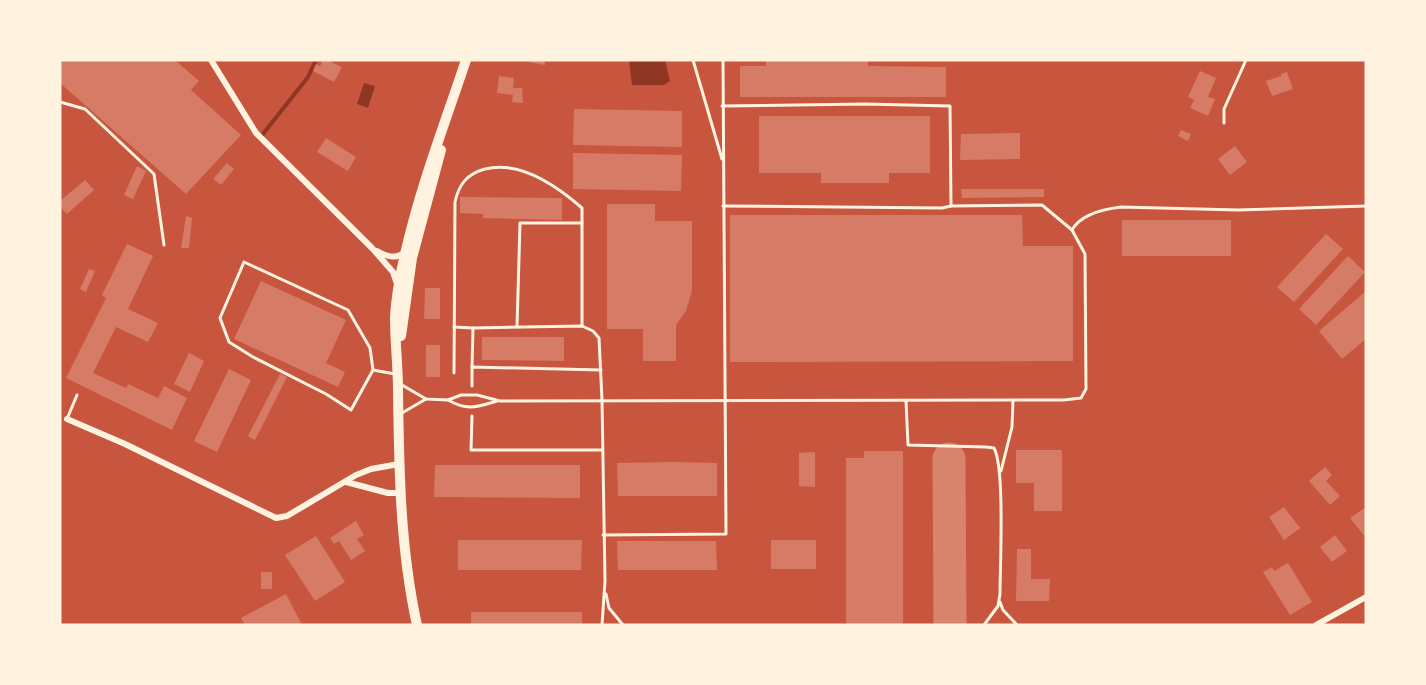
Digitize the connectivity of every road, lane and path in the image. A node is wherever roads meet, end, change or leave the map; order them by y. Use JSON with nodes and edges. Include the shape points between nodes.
{"nodes":[{"id":1,"x":211,"y":60,"type":"edge"},
{"id":2,"x":466,"y":60,"type":"edge"},
{"id":3,"x":693,"y":60,"type":"edge"},
{"id":4,"x":723,"y":60,"type":"edge"},
{"id":5,"x":1246,"y":60,"type":"edge"},
{"id":6,"x":456,"y":92,"type":"junction"},
{"id":7,"x":60,"y":102,"type":"edge"},
{"id":8,"x":722,"y":106,"type":"junction"},
{"id":9,"x":1224,"y":123,"type":"dead end"},
{"id":10,"x":723,"y":163,"type":"junction"},
{"id":11,"x":951,"y":206,"type":"junction"},
{"id":12,"x":1366,"y":206,"type":"edge"},
{"id":13,"x":723,"y":207,"type":"junction"},
{"id":14,"x":582,"y":223,"type":"junction"},
{"id":15,"x":1072,"y":230,"type":"junction"},
{"id":16,"x":164,"y":245,"type":"dead end"},
{"id":17,"x":372,"y":248,"type":"junction"},
{"id":18,"x":406,"y":252,"type":"junction"},
{"id":19,"x":399,"y":292,"type":"junction"},
{"id":20,"x":582,"y":326,"type":"junction"},
{"id":21,"x":454,"y":327,"type":"junction"},
{"id":22,"x":473,"y":327,"type":"junction"},
{"id":23,"x":517,"y":327,"type":"junction"},
{"id":24,"x":472,"y":366,"type":"junction"},
{"id":25,"x":601,"y":369,"type":"junction"},
{"id":26,"x":373,"y":370,"type":"junction"},
{"id":27,"x":454,"y":373,"type":"dead end"},
{"id":28,"x":398,"y":374,"type":"junction"},
{"id":29,"x":472,"y":386,"type":"dead end"},
{"id":30,"x":77,"y":395,"type":"dead end"},
{"id":31,"x":426,"y":399,"type":"junction"},
{"id":32,"x":448,"y":400,"type":"junction"},
{"id":33,"x":500,"y":400,"type":"junction"},
{"id":34,"x":602,"y":400,"type":"junction"},
{"id":35,"x":724,"y":400,"type":"junction"},
{"id":36,"x":906,"y":400,"type":"junction"},
{"id":37,"x":1012,"y":400,"type":"junction"},
{"id":38,"x":399,"y":416,"type":"junction"},
{"id":39,"x":472,"y":416,"type":"dead end"},
{"id":40,"x":67,"y":419,"type":"joint"},
{"id":41,"x":602,"y":450,"type":"junction"},
{"id":42,"x":399,"y":464,"type":"junction"},
{"id":43,"x":1000,"y":475,"type":"junction"},
{"id":44,"x":346,"y":482,"type":"junction"},
{"id":45,"x":400,"y":493,"type":"junction"},
{"id":46,"x":603,"y":534,"type":"junction"},
{"id":47,"x":605,"y":583,"type":"junction"},
{"id":48,"x":1000,"y":594,"type":"junction"},
{"id":49,"x":1366,"y":597,"type":"edge"},
{"id":50,"x":417,"y":625,"type":"edge"},
{"id":51,"x":602,"y":625,"type":"edge"},
{"id":52,"x":623,"y":625,"type":"edge"},
{"id":53,"x":984,"y":625,"type":"edge"},
{"id":54,"x":1017,"y":625,"type":"edge"},
{"id":55,"x":1316,"y":625,"type":"edge"}],
"edges":[{"from":1,"to":17,"type":"street","via":[[256,133]]},
{"from":2,"to":6,"type":"main road"},
{"from":3,"to":10,"type":"lane"},
{"from":4,"to":8,"type":"lane"},
{"from":5,"to":9,"type":"lane","via":[[1224,109]]},
{"from":6,"to":18,"type":"main road","via":[[437,142]]},
{"from":6,"to":28,"type":"main road","via":[[412,258]]},
{"from":7,"to":16,"type":"lane","via":[[85,110],[154,174]]},
{"from":8,"to":10,"type":"lane"},
{"from":8,"to":11,"type":"lane","via":[[950,106]]},
{"from":10,"to":13,"type":"lane"},
{"from":11,"to":13,"type":"lane"},
{"from":11,"to":15,"type":"lane","via":[[1042,206]]},
{"from":12,"to":15,"type":"lane","via":[[1238,210],[1121,207],[1077,221]]},
{"from":13,"to":35,"type":"lane"},
{"from":14,"to":20,"type":"lane"},
{"from":14,"to":21,"type":"lane","via":[[582,208],[537,177],[495,166],[473,172],[458,189],[455,202]]},
{"from":14,"to":23,"type":"lane","via":[[520,223]]},
{"from":15,"to":37,"type":"lane","via":[[1085,254],[1086,389],[1082,398]]},
{"from":17,"to":18,"type":"street","via":[[393,257]]},
{"from":17,"to":19,"type":"street","via":[[393,272]]},
{"from":18,"to":19,"type":"main road"},
{"from":19,"to":28,"type":"main road","via":[[395,317]]},
{"from":20,"to":23,"type":"lane"},
{"from":20,"to":25,"type":"lane","via":[[599,338]]},
{"from":21,"to":22,"type":"lane"},
{"from":21,"to":27,"type":"lane"},
{"from":22,"to":23,"type":"lane"},
{"from":22,"to":24,"type":"lane"},
{"from":24,"to":25,"type":"lane"},
{"from":24,"to":29,"type":"lane"},
{"from":25,"to":34,"type":"lane"},
{"from":26,"to":26,"type":"lane","via":[[351,410],[229,342],[220,318],[244,262],[348,310],[370,348]]},
{"from":26,"to":28,"type":"lane"},
{"from":28,"to":31,"type":"lane"},
{"from":28,"to":38,"type":"main road"},
{"from":30,"to":40,"type":"lane"},
{"from":31,"to":32,"type":"lane"},
{"from":31,"to":38,"type":"lane"},
{"from":32,"to":33,"type":"lane","via":[[477,395]]},
{"from":32,"to":33,"type":"lane","via":[[460,407]]},
{"from":33,"to":34,"type":"lane"},
{"from":34,"to":35,"type":"lane"},
{"from":34,"to":41,"type":"lane"},
{"from":35,"to":36,"type":"lane"},
{"from":35,"to":46,"type":"lane","via":[[726,534]]},
{"from":36,"to":37,"type":"lane"},
{"from":36,"to":43,"type":"lane","via":[[908,446],[994,448]]},
{"from":37,"to":43,"type":"lane","via":[[1012,427]]},
{"from":38,"to":42,"type":"main road"},
{"from":39,"to":41,"type":"lane","via":[[471,450]]},
{"from":40,"to":44,"type":"street","via":[[276,518],[287,516]]},
{"from":41,"to":46,"type":"lane"},
{"from":42,"to":44,"type":"street","via":[[370,469]]},
{"from":42,"to":45,"type":"main road"},
{"from":43,"to":48,"type":"lane"},
{"from":44,"to":45,"type":"street"},
{"from":45,"to":50,"type":"main road"},
{"from":46,"to":47,"type":"lane"},
{"from":47,"to":51,"type":"lane"},
{"from":47,"to":52,"type":"lane","via":[[609,608]]},
{"from":48,"to":53,"type":"lane","via":[[998,606]]},
{"from":48,"to":54,"type":"lane","via":[[1003,609]]},
{"from":49,"to":55,"type":"street"}]}
